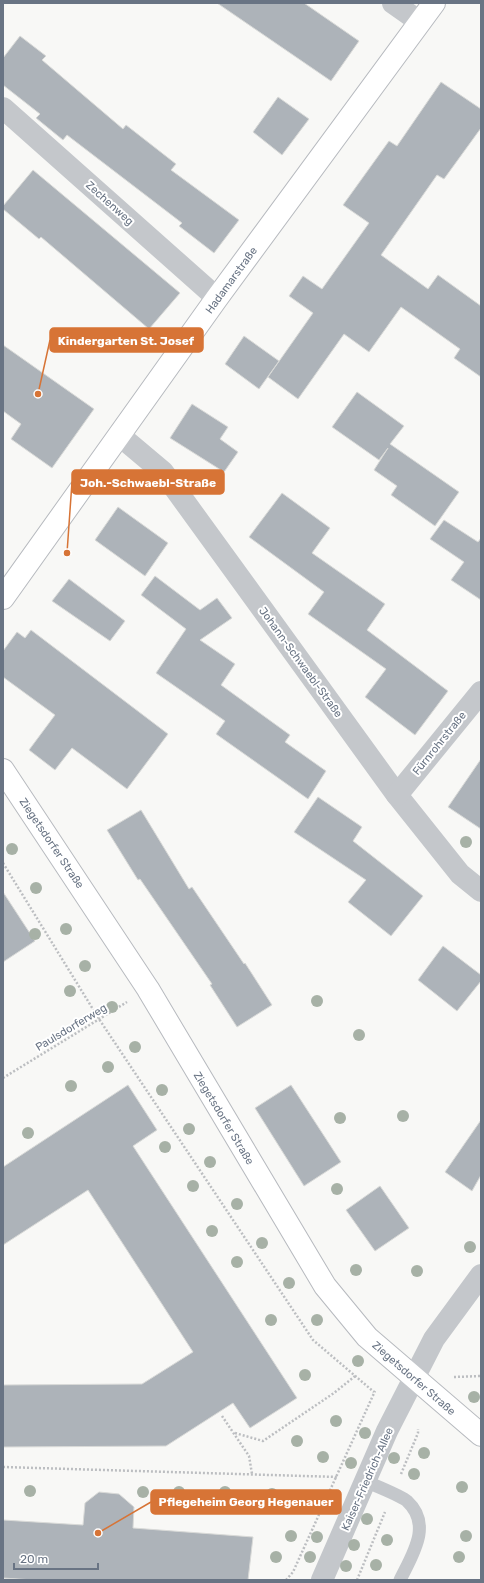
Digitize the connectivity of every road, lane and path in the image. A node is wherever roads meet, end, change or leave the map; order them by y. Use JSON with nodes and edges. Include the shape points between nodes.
{"nodes":[{"id":1,"x":393,"y":3,"type":"edge"},
{"id":2,"x":434,"y":3,"type":"edge"},
{"id":3,"x":420,"y":22,"type":"junction"},
{"id":4,"x":3,"y":108,"type":"edge"},
{"id":5,"x":217,"y":298,"type":"junction"},
{"id":6,"x":119,"y":434,"type":"junction"},
{"id":7,"x":3,"y":598,"type":"edge"},
{"id":8,"x":481,"y":692,"type":"edge"},
{"id":9,"x":3,"y":770,"type":"edge"},
{"id":10,"x":397,"y":795,"type":"junction"},
{"id":11,"x":3,"y":863,"type":"edge"},
{"id":12,"x":481,"y":891,"type":"edge"},
{"id":13,"x":148,"y":989,"type":"junction"},
{"id":14,"x":99,"y":1019,"type":"junction"},
{"id":15,"x":3,"y":1078,"type":"edge"},
{"id":16,"x":481,"y":1275,"type":"edge"},
{"id":17,"x":355,"y":1376,"type":"junction"},
{"id":18,"x":414,"y":1378,"type":"junction"},
{"id":19,"x":222,"y":1416,"type":"dead end"},
{"id":20,"x":234,"y":1434,"type":"junction"},
{"id":21,"x":481,"y":1435,"type":"edge"},
{"id":22,"x":3,"y":1467,"type":"edge"},
{"id":23,"x":252,"y":1474,"type":"junction"},
{"id":24,"x":336,"y":1477,"type":"junction"},
{"id":25,"x":365,"y":1481,"type":"junction"},
{"id":26,"x":286,"y":1580,"type":"edge"},
{"id":27,"x":322,"y":1580,"type":"edge"},
{"id":28,"x":400,"y":1580,"type":"edge"}],
"edges":[{"from":1,"to":3,"type":"street"},
{"from":2,"to":3,"type":"street","name":"Hadamarstraße"},
{"from":3,"to":5,"type":"street","name":"Hadamarstraße"},
{"from":4,"to":5,"type":"street","name":"Zechenweg"},
{"from":5,"to":6,"type":"street","name":"Hadamarstraße"},
{"from":6,"to":7,"type":"street","name":"Hadamarstraße"},
{"from":6,"to":10,"type":"street","name":"Johann-Schwaebl-Straße","via":[[163,472]]},
{"from":8,"to":10,"type":"street","name":"Fürnrohrstraße"},
{"from":9,"to":13,"type":"street","name":"Ziegetsdorfer Straße"},
{"from":10,"to":12,"type":"street","name":"Johann-Schwaebl-Straße","via":[[460,874]]},
{"from":11,"to":14,"type":"path"},
{"from":13,"to":14,"type":"path","name":"Paulsdorferweg"},
{"from":13,"to":18,"type":"street","name":"Ziegetsdorfer Straße","via":[[325,1286],[367,1337]]},
{"from":14,"to":15,"type":"path","name":"Paulsdorferweg"},
{"from":14,"to":17,"type":"path","via":[[313,1340]]},
{"from":16,"to":18,"type":"street","name":"Kaiser-Friedrich-Allee","via":[[434,1339]]},
{"from":17,"to":20,"type":"path","via":[[263,1441]]},
{"from":17,"to":24,"type":"path","via":[[374,1392]]},
{"from":18,"to":21,"type":"street","name":"Ziegetsdorfer Straße"},
{"from":18,"to":25,"type":"street","name":"Kaiser-Friedrich-Allee"},
{"from":19,"to":20,"type":"path"},
{"from":20,"to":23,"type":"path","via":[[249,1456]]},
{"from":22,"to":23,"type":"path"},
{"from":23,"to":24,"type":"path"},
{"from":24,"to":25,"type":"path"},
{"from":24,"to":26,"type":"path","via":[[293,1572]]},
{"from":25,"to":27,"type":"street","name":"Kaiser-Friedrich-Allee"},
{"from":25,"to":28,"type":"lane","via":[[407,1501],[419,1518],[419,1540]]}]}
